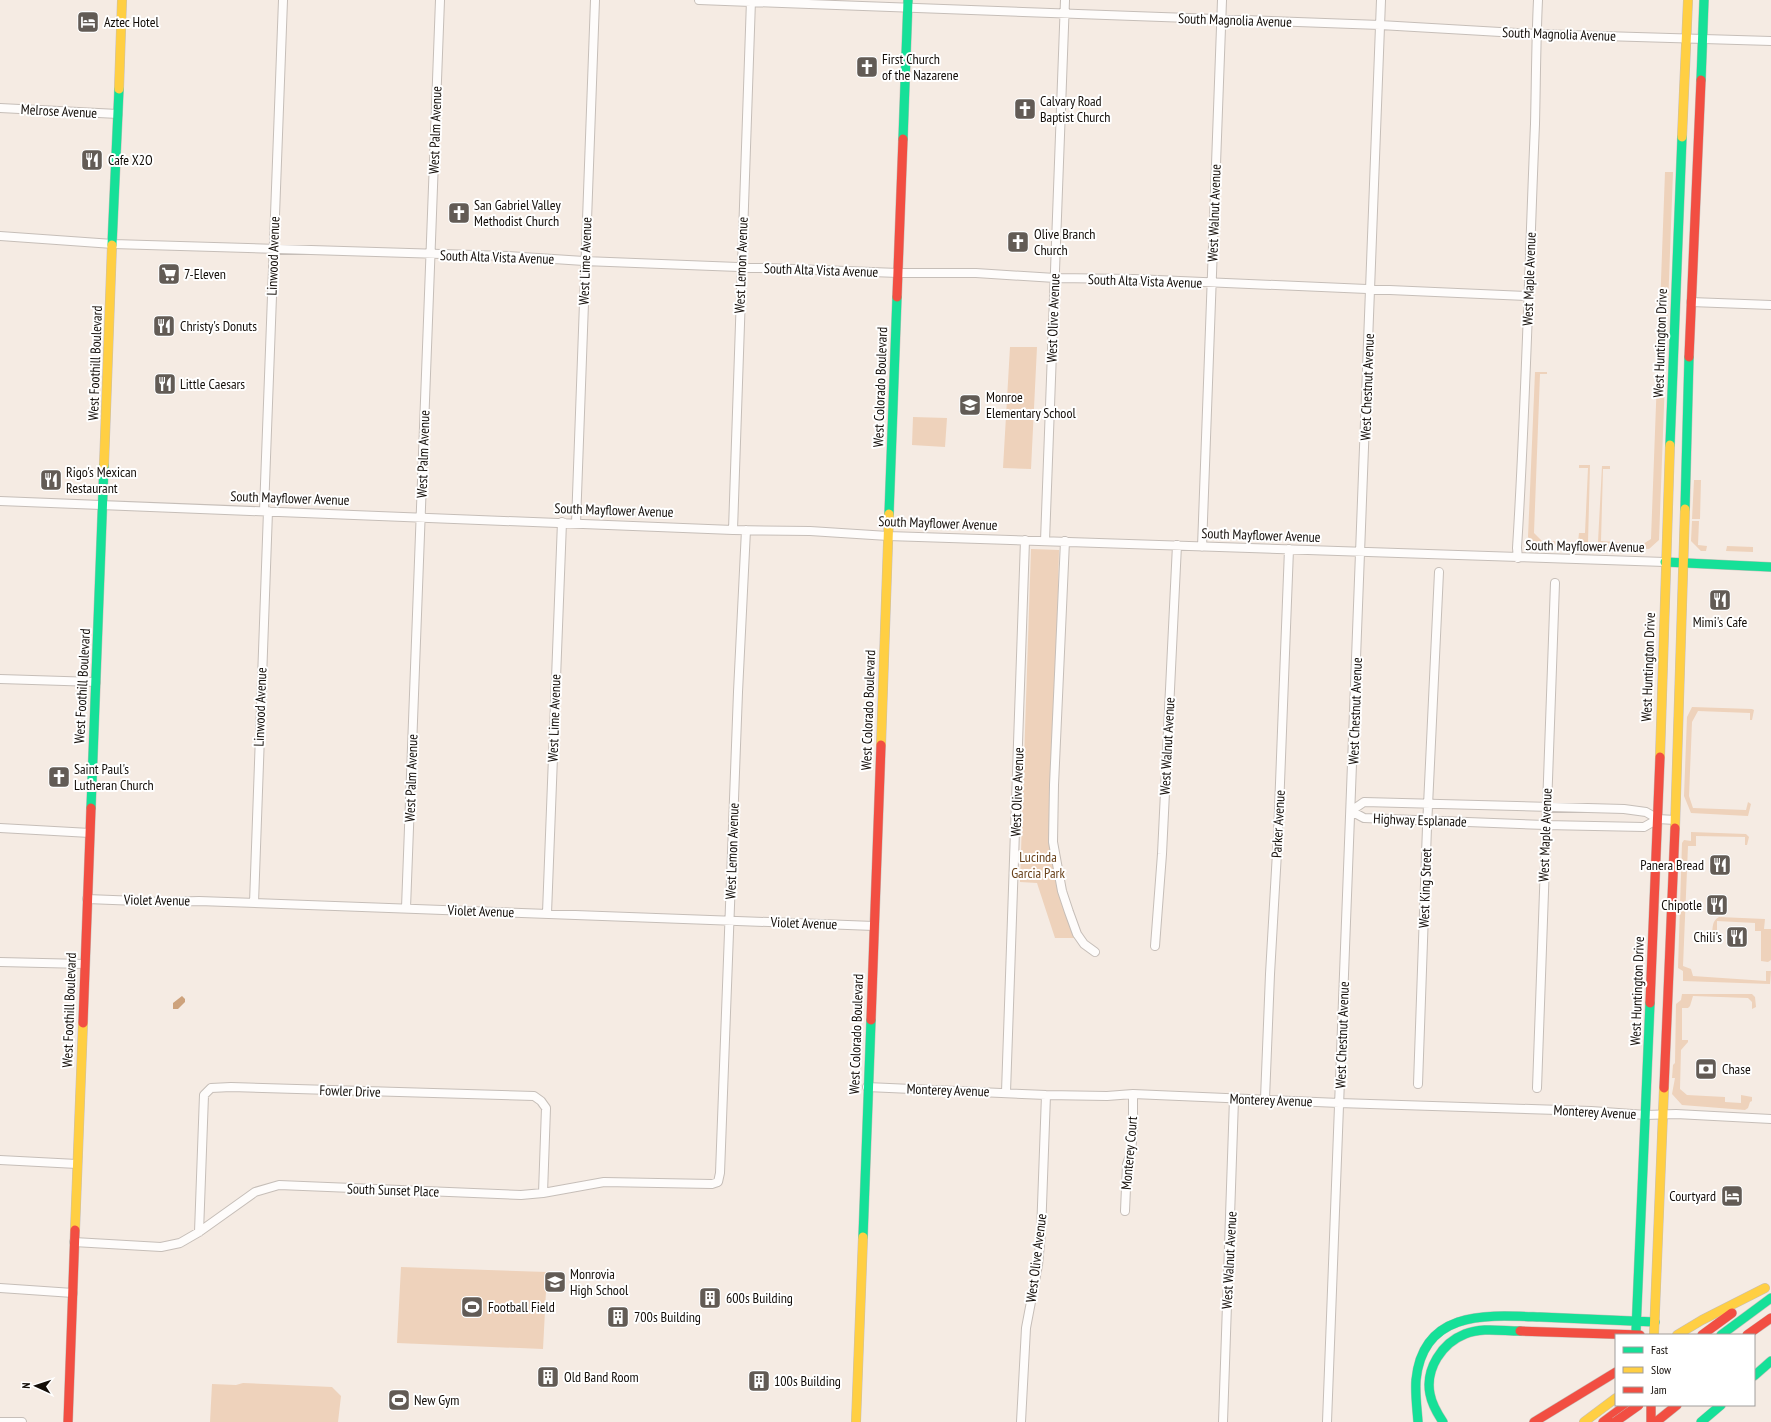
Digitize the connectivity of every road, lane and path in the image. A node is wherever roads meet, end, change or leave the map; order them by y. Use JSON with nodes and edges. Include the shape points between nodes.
{"nodes":[{"id":1,"x":122,"y":0,"type":"edge"},
{"id":2,"x":283,"y":0,"type":"edge"},
{"id":3,"x":440,"y":0,"type":"edge"},
{"id":4,"x":595,"y":0,"type":"edge"},
{"id":5,"x":699,"y":0,"type":"edge"},
{"id":6,"x":1065,"y":0,"type":"edge"},
{"id":7,"x":1222,"y":0,"type":"edge"},
{"id":8,"x":1381,"y":0,"type":"edge"},
{"id":9,"x":1538,"y":0,"type":"edge"},
{"id":10,"x":1688,"y":0,"type":"edge"},
{"id":11,"x":1704,"y":0,"type":"edge"},
{"id":12,"x":751,"y":1,"type":"edge"},
{"id":13,"x":908,"y":4,"type":"edge"},
{"id":14,"x":1065,"y":13,"type":"junction"},
{"id":15,"x":1221,"y":19,"type":"junction"},
{"id":16,"x":1380,"y":25,"type":"junction"},
{"id":17,"x":1536,"y":34,"type":"junction"},
{"id":18,"x":1687,"y":38,"type":"junction"},
{"id":19,"x":1703,"y":38,"type":"junction"},
{"id":20,"x":1771,"y":41,"type":"edge"},
{"id":21,"x":0,"y":108,"type":"edge"},
{"id":22,"x":118,"y":114,"type":"junction"},
{"id":23,"x":0,"y":236,"type":"edge"},
{"id":24,"x":113,"y":244,"type":"junction"},
{"id":25,"x":1678,"y":246,"type":"junction"},
{"id":26,"x":273,"y":249,"type":"junction"},
{"id":27,"x":430,"y":255,"type":"junction"},
{"id":28,"x":584,"y":261,"type":"junction"},
{"id":29,"x":741,"y":267,"type":"junction"},
{"id":30,"x":898,"y":273,"type":"junction"},
{"id":31,"x":1055,"y":278,"type":"junction"},
{"id":32,"x":1211,"y":283,"type":"junction"},
{"id":33,"x":1370,"y":289,"type":"junction"},
{"id":34,"x":1528,"y":296,"type":"junction"},
{"id":35,"x":1691,"y":302,"type":"junction"},
{"id":36,"x":1771,"y":305,"type":"edge"},
{"id":37,"x":1675,"y":344,"type":"junction"},
{"id":38,"x":1688,"y":401,"type":"junction"},
{"id":39,"x":0,"y":502,"type":"edge"},
{"id":40,"x":103,"y":505,"type":"junction"},
{"id":41,"x":266,"y":511,"type":"junction"},
{"id":42,"x":421,"y":517,"type":"junction"},
{"id":43,"x":562,"y":522,"type":"junction"},
{"id":44,"x":576,"y":523,"type":"junction"},
{"id":45,"x":733,"y":530,"type":"junction"},
{"id":46,"x":746,"y":530,"type":"junction"},
{"id":47,"x":888,"y":536,"type":"junction"},
{"id":48,"x":1025,"y":540,"type":"junction"},
{"id":49,"x":1045,"y":541,"type":"junction"},
{"id":50,"x":1065,"y":541,"type":"junction"},
{"id":51,"x":1177,"y":545,"type":"junction"},
{"id":52,"x":1202,"y":546,"type":"junction"},
{"id":53,"x":1289,"y":549,"type":"junction"},
{"id":54,"x":1360,"y":553,"type":"junction"},
{"id":55,"x":1518,"y":558,"type":"junction"},
{"id":56,"x":1665,"y":562,"type":"junction"},
{"id":57,"x":1682,"y":563,"type":"junction"},
{"id":58,"x":1771,"y":567,"type":"edge"},
{"id":59,"x":1439,"y":572,"type":"dead end"},
{"id":60,"x":1555,"y":583,"type":"dead end"},
{"id":61,"x":0,"y":679,"type":"edge"},
{"id":62,"x":96,"y":682,"type":"junction"},
{"id":63,"x":1428,"y":803,"type":"junction"},
{"id":64,"x":1546,"y":807,"type":"junction"},
{"id":65,"x":1351,"y":811,"type":"junction"},
{"id":66,"x":1658,"y":820,"type":"junction"},
{"id":67,"x":1675,"y":820,"type":"junction"},
{"id":68,"x":1427,"y":821,"type":"junction"},
{"id":69,"x":1546,"y":825,"type":"junction"},
{"id":70,"x":0,"y":828,"type":"edge"},
{"id":71,"x":90,"y":833,"type":"junction"},
{"id":72,"x":87,"y":899,"type":"junction"},
{"id":73,"x":254,"y":903,"type":"junction"},
{"id":74,"x":406,"y":908,"type":"junction"},
{"id":75,"x":547,"y":913,"type":"junction"},
{"id":76,"x":730,"y":920,"type":"junction"},
{"id":77,"x":874,"y":926,"type":"junction"},
{"id":78,"x":1154,"y":946,"type":"dead end"},
{"id":79,"x":1095,"y":952,"type":"dead end"},
{"id":80,"x":0,"y":962,"type":"edge"},
{"id":81,"x":85,"y":964,"type":"junction"},
{"id":82,"x":1418,"y":1084,"type":"dead end"},
{"id":83,"x":867,"y":1087,"type":"junction"},
{"id":84,"x":1537,"y":1088,"type":"dead end"},
{"id":85,"x":1006,"y":1092,"type":"junction"},
{"id":86,"x":1133,"y":1094,"type":"junction"},
{"id":87,"x":1046,"y":1095,"type":"junction"},
{"id":88,"x":1234,"y":1099,"type":"junction"},
{"id":89,"x":1265,"y":1100,"type":"junction"},
{"id":90,"x":1339,"y":1103,"type":"junction"},
{"id":91,"x":1663,"y":1114,"type":"junction"},
{"id":92,"x":1646,"y":1115,"type":"junction"},
{"id":93,"x":1771,"y":1119,"type":"edge"},
{"id":94,"x":0,"y":1160,"type":"edge"},
{"id":95,"x":77,"y":1164,"type":"junction"},
{"id":96,"x":720,"y":1173,"type":"joint"},
{"id":97,"x":543,"y":1193,"type":"junction"},
{"id":98,"x":1125,"y":1211,"type":"dead end"},
{"id":99,"x":199,"y":1232,"type":"junction"},
{"id":100,"x":74,"y":1242,"type":"junction"},
{"id":101,"x":1768,"y":1286,"type":"edge"},
{"id":102,"x":0,"y":1288,"type":"edge"},
{"id":103,"x":73,"y":1293,"type":"junction"},
{"id":104,"x":1771,"y":1298,"type":"edge"},
{"id":105,"x":1771,"y":1307,"type":"edge"},
{"id":106,"x":1771,"y":1319,"type":"edge"},
{"id":107,"x":1637,"y":1322,"type":"junction"},
{"id":108,"x":1655,"y":1322,"type":"junction"},
{"id":109,"x":1615,"y":1334,"type":"edge"},
{"id":110,"x":1636,"y":1334,"type":"edge"},
{"id":111,"x":1654,"y":1334,"type":"edge"},
{"id":112,"x":1679,"y":1334,"type":"edge"},
{"id":113,"x":1703,"y":1334,"type":"edge"},
{"id":114,"x":1722,"y":1334,"type":"edge"},
{"id":115,"x":1734,"y":1334,"type":"edge"},
{"id":116,"x":1748,"y":1334,"type":"edge"},
{"id":117,"x":1755,"y":1335,"type":"edge"},
{"id":118,"x":1771,"y":1361,"type":"edge"},
{"id":119,"x":1613,"y":1374,"type":"edge"},
{"id":120,"x":1755,"y":1375,"type":"edge"},
{"id":121,"x":1615,"y":1399,"type":"edge"},
{"id":122,"x":1625,"y":1406,"type":"edge"},
{"id":123,"x":1632,"y":1406,"type":"edge"},
{"id":124,"x":1637,"y":1406,"type":"edge"},
{"id":125,"x":1650,"y":1406,"type":"edge"},
{"id":126,"x":1651,"y":1406,"type":"edge"},
{"id":127,"x":1675,"y":1406,"type":"edge"},
{"id":128,"x":1720,"y":1406,"type":"edge"},
{"id":129,"x":1608,"y":1421,"type":"edge"},
{"id":130,"x":0,"y":1422,"type":"edge"},
{"id":131,"x":22,"y":1422,"type":"edge"},
{"id":132,"x":68,"y":1422,"type":"edge"},
{"id":133,"x":856,"y":1422,"type":"edge"},
{"id":134,"x":1021,"y":1422,"type":"edge"},
{"id":135,"x":1223,"y":1422,"type":"edge"},
{"id":136,"x":1327,"y":1422,"type":"edge"},
{"id":137,"x":1418,"y":1422,"type":"edge"},
{"id":138,"x":1443,"y":1422,"type":"edge"},
{"id":139,"x":1534,"y":1422,"type":"edge"},
{"id":140,"x":1584,"y":1422,"type":"edge"},
{"id":141,"x":1630,"y":1422,"type":"edge"},
{"id":142,"x":1651,"y":1422,"type":"edge"},
{"id":143,"x":1656,"y":1422,"type":"edge"},
{"id":144,"x":1701,"y":1422,"type":"edge"}],
"edges":[{"from":1,"to":22,"type":"main road","name":"West Foothill Boulevard"},
{"from":2,"to":26,"type":"street","name":"Linwood Avenue"},
{"from":3,"to":27,"type":"street","name":"West Palm Avenue"},
{"from":4,"to":28,"type":"street","name":"West Lime Avenue"},
{"from":5,"to":12,"type":"street","name":"South Magnolia Avenue"},
{"from":6,"to":14,"type":"street","name":"West Olive Avenue"},
{"from":7,"to":15,"type":"street","name":"West Walnut Avenue"},
{"from":8,"to":16,"type":"street","name":"West Chestnut Avenue"},
{"from":9,"to":17,"type":"street","name":"West Maple Avenue"},
{"from":10,"to":18,"type":"main road","name":"West Huntington Drive"},
{"from":11,"to":19,"type":"main road"},
{"from":12,"to":13,"type":"street","name":"South Magnolia Avenue"},
{"from":12,"to":29,"type":"street","name":"West Lemon Avenue"},
{"from":13,"to":14,"type":"street","name":"South Magnolia Avenue"},
{"from":13,"to":30,"type":"main road","name":"West Colorado Boulevard"},
{"from":14,"to":15,"type":"street","name":"South Magnolia Avenue"},
{"from":14,"to":31,"type":"street","name":"West Olive Avenue"},
{"from":15,"to":16,"type":"street","name":"South Magnolia Avenue"},
{"from":15,"to":32,"type":"street","name":"West Walnut Avenue"},
{"from":16,"to":17,"type":"street","name":"South Magnolia Avenue"},
{"from":16,"to":33,"type":"street","name":"West Chestnut Avenue"},
{"from":17,"to":18,"type":"street","name":"South Magnolia Avenue"},
{"from":17,"to":34,"type":"street","name":"West Maple Avenue"},
{"from":18,"to":19,"type":"street","name":"South Magnolia Avenue"},
{"from":18,"to":25,"type":"main road","name":"West Huntington Drive"},
{"from":19,"to":20,"type":"street","name":"South Magnolia Avenue"},
{"from":19,"to":35,"type":"main road"},
{"from":21,"to":22,"type":"street","name":"Melrose Avenue"},
{"from":22,"to":24,"type":"main road","name":"West Foothill Boulevard"},
{"from":23,"to":24,"type":"street","name":"South Alta Vista Avenue"},
{"from":24,"to":26,"type":"street","name":"South Alta Vista Avenue"},
{"from":24,"to":40,"type":"main road","name":"West Foothill Boulevard"},
{"from":25,"to":35,"type":"main road","via":[[1684,260],[1682,292]]},
{"from":25,"to":37,"type":"main road","name":"West Huntington Drive"},
{"from":26,"to":27,"type":"street","name":"South Alta Vista Avenue"},
{"from":26,"to":41,"type":"street","name":"Linwood Avenue"},
{"from":27,"to":28,"type":"street","name":"South Alta Vista Avenue"},
{"from":27,"to":42,"type":"street","name":"West Palm Avenue"},
{"from":28,"to":29,"type":"street","name":"South Alta Vista Avenue"},
{"from":28,"to":44,"type":"street","name":"West Lime Avenue"},
{"from":29,"to":30,"type":"street","name":"South Alta Vista Avenue"},
{"from":29,"to":45,"type":"street","name":"West Lemon Avenue"},
{"from":30,"to":31,"type":"street","name":"South Alta Vista Avenue","via":[[976,273]]},
{"from":30,"to":47,"type":"main road","name":"West Colorado Boulevard"},
{"from":31,"to":32,"type":"street","name":"South Alta Vista Avenue"},
{"from":31,"to":49,"type":"street","name":"West Olive Avenue"},
{"from":32,"to":33,"type":"street","name":"South Alta Vista Avenue"},
{"from":32,"to":52,"type":"street","name":"West Walnut Avenue"},
{"from":33,"to":34,"type":"street","name":"South Alta Vista Avenue"},
{"from":33,"to":54,"type":"street","name":"West Chestnut Avenue"},
{"from":34,"to":55,"type":"street","name":"West Maple Avenue"},
{"from":35,"to":36,"type":"street"},
{"from":35,"to":38,"type":"main road"},
{"from":37,"to":38,"type":"main road","via":[[1680,352],[1681,362],[1680,395]]},
{"from":37,"to":56,"type":"main road","name":"West Huntington Drive"},
{"from":38,"to":57,"type":"main road"},
{"from":39,"to":40,"type":"street","name":"South Mayflower Avenue"},
{"from":40,"to":41,"type":"street","name":"South Mayflower Avenue"},
{"from":40,"to":62,"type":"main road","name":"West Foothill Boulevard"},
{"from":41,"to":42,"type":"street","name":"South Mayflower Avenue"},
{"from":41,"to":73,"type":"street","name":"Linwood Avenue"},
{"from":42,"to":43,"type":"street","name":"South Mayflower Avenue"},
{"from":42,"to":74,"type":"street","name":"West Palm Avenue"},
{"from":43,"to":44,"type":"street","name":"South Mayflower Avenue"},
{"from":43,"to":75,"type":"street","name":"West Lime Avenue"},
{"from":44,"to":45,"type":"street","name":"South Mayflower Avenue"},
{"from":45,"to":46,"type":"street","name":"South Mayflower Avenue"},
{"from":46,"to":47,"type":"street","name":"South Mayflower Avenue"},
{"from":46,"to":76,"type":"street","name":"West Lemon Avenue"},
{"from":47,"to":48,"type":"street","name":"South Mayflower Avenue"},
{"from":47,"to":77,"type":"main road","name":"West Colorado Boulevard"},
{"from":48,"to":49,"type":"street","name":"South Mayflower Avenue"},
{"from":48,"to":85,"type":"street","name":"West Olive Avenue"},
{"from":49,"to":50,"type":"street","name":"South Mayflower Avenue"},
{"from":50,"to":51,"type":"street","name":"South Mayflower Avenue"},
{"from":50,"to":79,"type":"street","via":[[1054,785],[1054,842],[1062,891],[1077,934],[1084,944]]},
{"from":51,"to":52,"type":"street","name":"South Mayflower Avenue"},
{"from":51,"to":78,"type":"street","name":"West Walnut Avenue","via":[[1162,854]]},
{"from":52,"to":53,"type":"street","name":"South Mayflower Avenue"},
{"from":53,"to":54,"type":"street","name":"South Mayflower Avenue"},
{"from":53,"to":89,"type":"street","name":"Parker Avenue"},
{"from":54,"to":55,"type":"street","name":"South Mayflower Avenue"},
{"from":54,"to":65,"type":"street","name":"West Chestnut Avenue"},
{"from":55,"to":56,"type":"street","name":"South Mayflower Avenue"},
{"from":56,"to":57,"type":"main road","name":"South Mayflower Avenue"},
{"from":56,"to":66,"type":"main road","name":"West Huntington Drive"},
{"from":57,"to":58,"type":"main road","name":"South Mayflower Avenue"},
{"from":57,"to":67,"type":"main road"},
{"from":59,"to":63,"type":"street","name":"West King Street"},
{"from":60,"to":64,"type":"street","name":"West Maple Avenue"},
{"from":61,"to":62,"type":"street"},
{"from":62,"to":71,"type":"main road","name":"West Foothill Boulevard"},
{"from":63,"to":64,"type":"street","name":"Highway Esplanade"},
{"from":63,"to":65,"type":"street","name":"Highway Esplanade","via":[[1364,802]]},
{"from":63,"to":68,"type":"street","name":"West King Street"},
{"from":64,"to":66,"type":"street","name":"Highway Esplanade","via":[[1624,809],[1646,812]]},
{"from":64,"to":69,"type":"street","name":"West Maple Avenue"},
{"from":65,"to":68,"type":"street","name":"Highway Esplanade","via":[[1364,818]]},
{"from":65,"to":90,"type":"street","name":"West Chestnut Avenue"},
{"from":66,"to":67,"type":"street","name":"Highway Esplanade"},
{"from":66,"to":69,"type":"street","name":"Highway Esplanade","via":[[1644,827]]},
{"from":66,"to":92,"type":"main road","name":"West Huntington Drive"},
{"from":67,"to":91,"type":"main road"},
{"from":68,"to":69,"type":"street","name":"Highway Esplanade"},
{"from":68,"to":82,"type":"street","name":"West King Street"},
{"from":69,"to":84,"type":"street","name":"West Maple Avenue"},
{"from":70,"to":71,"type":"street"},
{"from":71,"to":72,"type":"main road","name":"West Foothill Boulevard"},
{"from":72,"to":73,"type":"street","name":"Violet Avenue"},
{"from":72,"to":81,"type":"main road","name":"West Foothill Boulevard"},
{"from":73,"to":74,"type":"street","name":"Violet Avenue"},
{"from":74,"to":75,"type":"street","name":"Violet Avenue"},
{"from":75,"to":76,"type":"street","name":"Violet Avenue"},
{"from":76,"to":77,"type":"street","name":"Violet Avenue"},
{"from":76,"to":96,"type":"street","name":"West Lemon Avenue"},
{"from":77,"to":83,"type":"main road","name":"West Colorado Boulevard"},
{"from":80,"to":81,"type":"street"},
{"from":81,"to":95,"type":"main road","name":"West Foothill Boulevard"},
{"from":83,"to":85,"type":"street","name":"Monterey Avenue"},
{"from":83,"to":133,"type":"main road","name":"West Colorado Boulevard"},
{"from":85,"to":87,"type":"street","name":"Monterey Avenue"},
{"from":86,"to":87,"type":"street","name":"Monterey Avenue"},
{"from":86,"to":88,"type":"street","name":"Monterey Avenue"},
{"from":86,"to":98,"type":"street","name":"Monterey Court","via":[[1132,1141],[1127,1164]]},
{"from":87,"to":134,"type":"street","name":"West Olive Avenue","via":[[1041,1233],[1038,1265],[1026,1328]]},
{"from":88,"to":89,"type":"street","name":"Monterey Avenue"},
{"from":88,"to":135,"type":"street","name":"West Walnut Avenue"},
{"from":89,"to":90,"type":"street","name":"Monterey Avenue"},
{"from":90,"to":92,"type":"street","name":"Monterey Avenue"},
{"from":90,"to":136,"type":"street","name":"West Chestnut Avenue"},
{"from":91,"to":92,"type":"street","name":"Monterey Avenue"},
{"from":91,"to":93,"type":"street","name":"Monterey Avenue"},
{"from":91,"to":108,"type":"main road"},
{"from":92,"to":107,"type":"main road","name":"West Huntington Drive"},
{"from":94,"to":95,"type":"street"},
{"from":95,"to":100,"type":"main road","name":"West Foothill Boulevard"},
{"from":96,"to":97,"type":"street","name":"South Sunset Place","via":[[718,1182],[712,1184],[604,1182]]},
{"from":97,"to":99,"type":"street","name":"South Sunset Place","via":[[521,1195],[279,1186],[256,1192]]},
{"from":97,"to":99,"type":"street","name":"Fowler Drive","via":[[546,1108],[534,1096],[211,1088],[204,1095]]},
{"from":99,"to":100,"type":"street","name":"South Sunset Place","via":[[180,1243],[161,1247]]},
{"from":100,"to":103,"type":"main road","name":"West Foothill Boulevard"},
{"from":101,"to":112,"type":"main road"},
{"from":101,"to":113,"type":"main road"},
{"from":102,"to":103,"type":"street"},
{"from":103,"to":132,"type":"main road","name":"West Foothill Boulevard"},
{"from":104,"to":114,"type":"main road"},
{"from":105,"to":115,"type":"main road"},
{"from":106,"to":116,"type":"main road"},
{"from":106,"to":117,"type":"main road"},
{"from":107,"to":108,"type":"main road"},
{"from":107,"to":110,"type":"main road","name":"West Huntington Drive"},
{"from":107,"to":137,"type":"main road","via":[[1493,1315],[1461,1319],[1444,1328],[1423,1353],[1416,1378]]},
{"from":108,"to":111,"type":"main road"},
{"from":109,"to":138,"type":"main road","via":[[1481,1330],[1458,1336],[1441,1351],[1433,1364],[1429,1379],[1432,1404]]},
{"from":118,"to":120,"type":"main road"},
{"from":119,"to":139,"type":"main road"},
{"from":121,"to":140,"type":"main road"},
{"from":122,"to":129,"type":"main road"},
{"from":123,"to":141,"type":"main road"},
{"from":124,"to":129,"type":"main road","bridge":true},
{"from":125,"to":141,"type":"main road"},
{"from":126,"to":142,"type":"main road"},
{"from":127,"to":143,"type":"main road"},
{"from":128,"to":144,"type":"main road"},
{"from":130,"to":131,"type":"street"}]}
